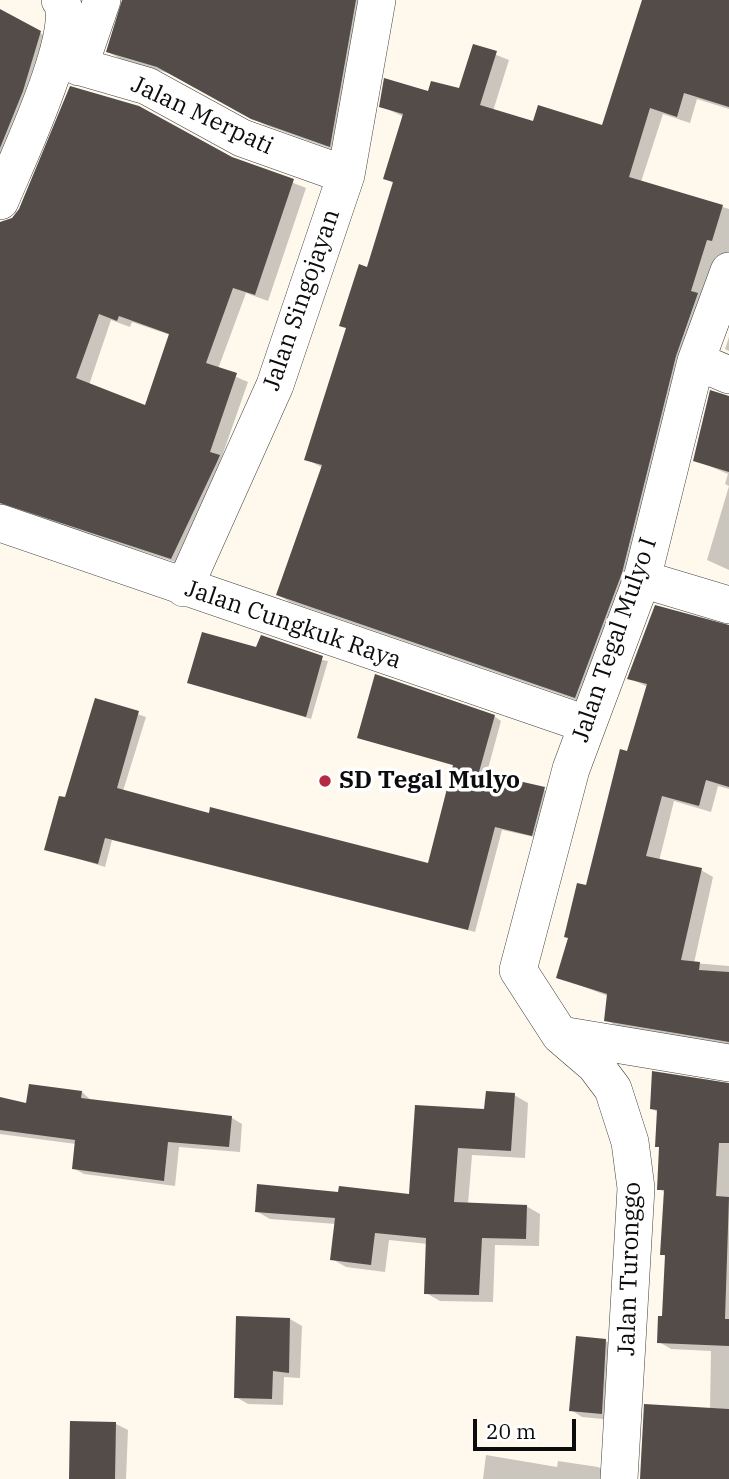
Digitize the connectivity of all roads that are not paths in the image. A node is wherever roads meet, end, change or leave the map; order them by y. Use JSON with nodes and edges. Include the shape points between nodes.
{"nodes":[{"id":1,"x":60,"y":0,"type":"edge"},
{"id":2,"x":102,"y":0,"type":"edge"},
{"id":3,"x":377,"y":0,"type":"edge"},
{"id":4,"x":68,"y":63,"type":"junction"},
{"id":5,"x":346,"y":175,"type":"junction"},
{"id":6,"x":0,"y":201,"type":"edge"},
{"id":7,"x":729,"y":271,"type":"edge"},
{"id":8,"x":713,"y":368,"type":"edge"},
{"id":9,"x":0,"y":523,"type":"edge"},
{"id":10,"x":642,"y":579,"type":"junction"},
{"id":11,"x":184,"y":588,"type":"junction"},
{"id":12,"x":729,"y":605,"type":"edge"},
{"id":13,"x":586,"y":724,"type":"junction"},
{"id":14,"x":518,"y":970,"type":"joint"},
{"id":15,"x":560,"y":1035,"type":"junction"},
{"id":16,"x":729,"y":1063,"type":"edge"},
{"id":17,"x":619,"y":1479,"type":"edge"}],
"edges":[{"from":1,"to":4,"type":"street","via":[[66,12]]},
{"from":2,"to":4,"type":"street"},
{"from":3,"to":5,"type":"street","name":"Jalan Singojayan"},
{"from":4,"to":5,"type":"street","name":"Jalan Merpati","via":[[147,86],[242,138]]},
{"from":4,"to":6,"type":"street"},
{"from":5,"to":11,"type":"street","name":"Jalan Singojayan","via":[[275,384]]},
{"from":7,"to":8,"type":"street","name":"Jalan Tegal Mulyo I"},
{"from":8,"to":10,"type":"street","name":"Jalan Tegal Mulyo I"},
{"from":9,"to":11,"type":"street","name":"Jalan Cungkuk Raya"},
{"from":10,"to":12,"type":"street"},
{"from":10,"to":13,"type":"street","name":"Jalan Tegal Mulyo I"},
{"from":11,"to":13,"type":"street","name":"Jalan Cungkuk Raya"},
{"from":13,"to":14,"type":"street","name":"Jalan Tegal Mulyo I"},
{"from":14,"to":15,"type":"street","name":"Jalan Turonggo"},
{"from":15,"to":16,"type":"street"},
{"from":15,"to":17,"type":"street","name":"Jalan Turonggo","via":[[595,1065],[613,1089],[630,1142],[636,1188]]}]}
